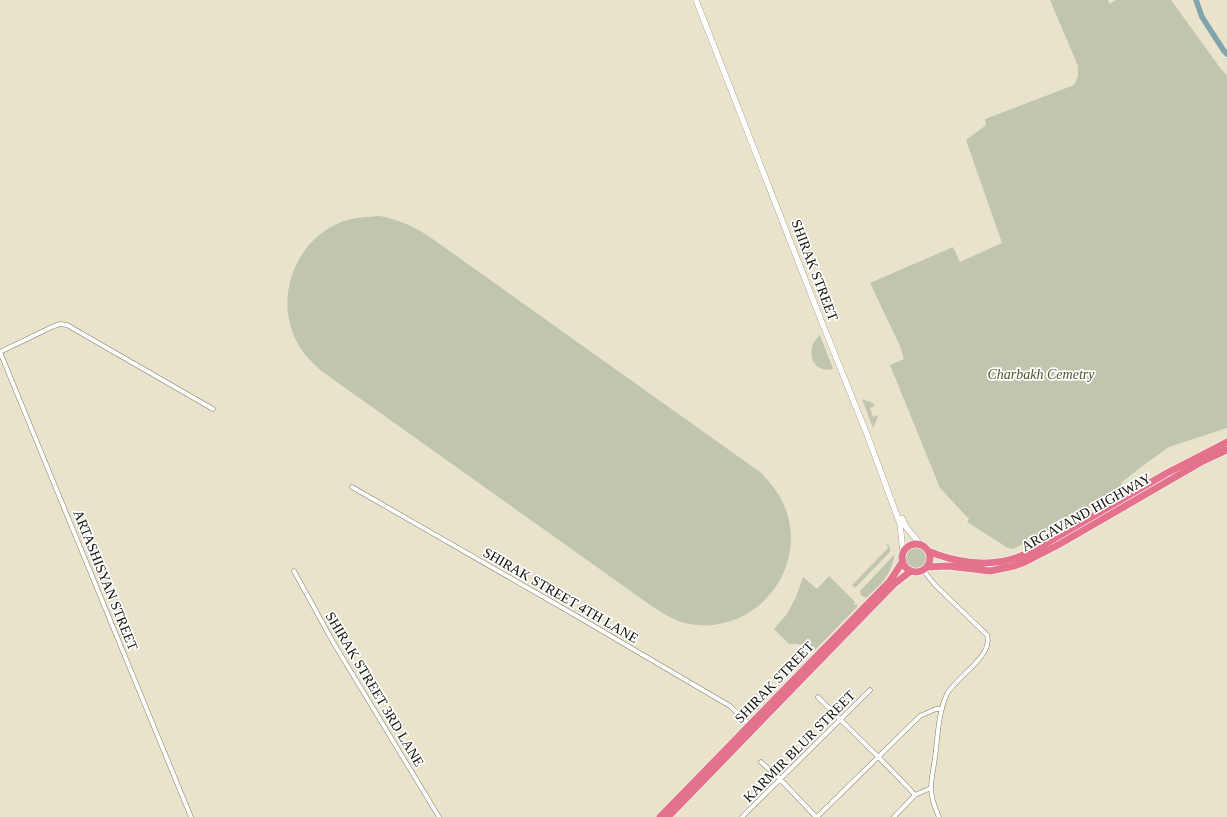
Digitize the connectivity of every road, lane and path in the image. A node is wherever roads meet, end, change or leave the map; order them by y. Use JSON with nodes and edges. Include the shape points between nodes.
{"nodes":[{"id":1,"x":696,"y":0,"type":"edge"},
{"id":2,"x":699,"y":0,"type":"edge"},
{"id":3,"x":0,"y":352,"type":"edge"},
{"id":4,"x":213,"y":409,"type":"dead end"},
{"id":5,"x":1227,"y":442,"type":"edge"},
{"id":6,"x":1227,"y":450,"type":"edge"},
{"id":7,"x":352,"y":487,"type":"dead end"},
{"id":8,"x":921,"y":544,"type":"junction"},
{"id":9,"x":928,"y":551,"type":"junction"},
{"id":10,"x":903,"y":552,"type":"junction"},
{"id":11,"x":902,"y":561,"type":"junction"},
{"id":12,"x":925,"y":569,"type":"junction"},
{"id":13,"x":294,"y":571,"type":"dead end"},
{"id":14,"x":911,"y":571,"type":"junction"},
{"id":15,"x":870,"y":690,"type":"dead end"},
{"id":16,"x":818,"y":697,"type":"dead end"},
{"id":17,"x":942,"y":709,"type":"junction"},
{"id":18,"x":841,"y":720,"type":"junction"},
{"id":19,"x":752,"y":727,"type":"junction"},
{"id":20,"x":879,"y":756,"type":"junction"},
{"id":21,"x":761,"y":762,"type":"dead end"},
{"id":22,"x":780,"y":779,"type":"junction"},
{"id":23,"x":931,"y":788,"type":"junction"},
{"id":24,"x":916,"y":795,"type":"junction"},
{"id":25,"x":191,"y":817,"type":"edge"},
{"id":26,"x":439,"y":817,"type":"edge"},
{"id":27,"x":660,"y":817,"type":"edge"},
{"id":28,"x":668,"y":817,"type":"edge"},
{"id":29,"x":742,"y":817,"type":"edge"},
{"id":30,"x":817,"y":817,"type":"edge"},
{"id":31,"x":894,"y":817,"type":"edge"},
{"id":32,"x":939,"y":817,"type":"edge"}],
"edges":[{"from":1,"to":10,"type":"main road","name":"SHIRAK STREET","via":[[893,504],[901,528]]},
{"from":2,"to":8,"type":"main road","name":"SHIRAK STREET","via":[[903,522]]},
{"from":3,"to":4,"type":"street","via":[[61,324]]},
{"from":3,"to":25,"type":"street","name":"ARTASHISYAN STREET"},
{"from":5,"to":9,"type":"highway","name":"ARGAVAND HIGHWAY","via":[[1019,557],[982,563],[940,556]]},
{"from":6,"to":12,"type":"highway","name":"ARGAVAND HIGHWAY","via":[[1203,460],[1025,562],[990,570],[948,566]]},
{"from":7,"to":19,"type":"street","name":"SHIRAK STREET 4TH LANE","via":[[730,706]]},
{"from":8,"to":9,"type":"highway","name":"SHIRAK STREET"},
{"from":8,"to":10,"type":"highway","via":[[913,544]]},
{"from":9,"to":12,"type":"highway","via":[[930,560]]},
{"from":10,"to":11,"type":"highway","name":"SHIRAK STREET"},
{"from":11,"to":14,"type":"highway"},
{"from":11,"to":19,"type":"highway","name":"SHIRAK STREET","via":[[890,581]]},
{"from":12,"to":14,"type":"highway"},
{"from":12,"to":17,"type":"street","via":[[935,585],[988,638],[983,654],[948,691]]},
{"from":13,"to":26,"type":"street","name":"SHIRAK STREET 3RD LANE","via":[[333,642]]},
{"from":14,"to":19,"type":"highway","name":"SHIRAK STREET","via":[[894,584]]},
{"from":15,"to":18,"type":"street","name":"KARMIR BLUR STREET"},
{"from":16,"to":18,"type":"street"},
{"from":17,"to":20,"type":"street","via":[[920,716]]},
{"from":17,"to":23,"type":"street"},
{"from":18,"to":20,"type":"street"},
{"from":18,"to":22,"type":"street","name":"KARMIR BLUR STREET"},
{"from":19,"to":27,"type":"highway","name":"SHIRAK STREET"},
{"from":19,"to":28,"type":"highway","name":"SHIRAK STREET"},
{"from":20,"to":24,"type":"street"},
{"from":20,"to":30,"type":"street"},
{"from":21,"to":22,"type":"street"},
{"from":22,"to":29,"type":"street","name":"KARMIR BLUR STREET"},
{"from":22,"to":30,"type":"street"},
{"from":23,"to":24,"type":"street"},
{"from":23,"to":32,"type":"street","via":[[933,804]]},
{"from":24,"to":31,"type":"street"}]}
